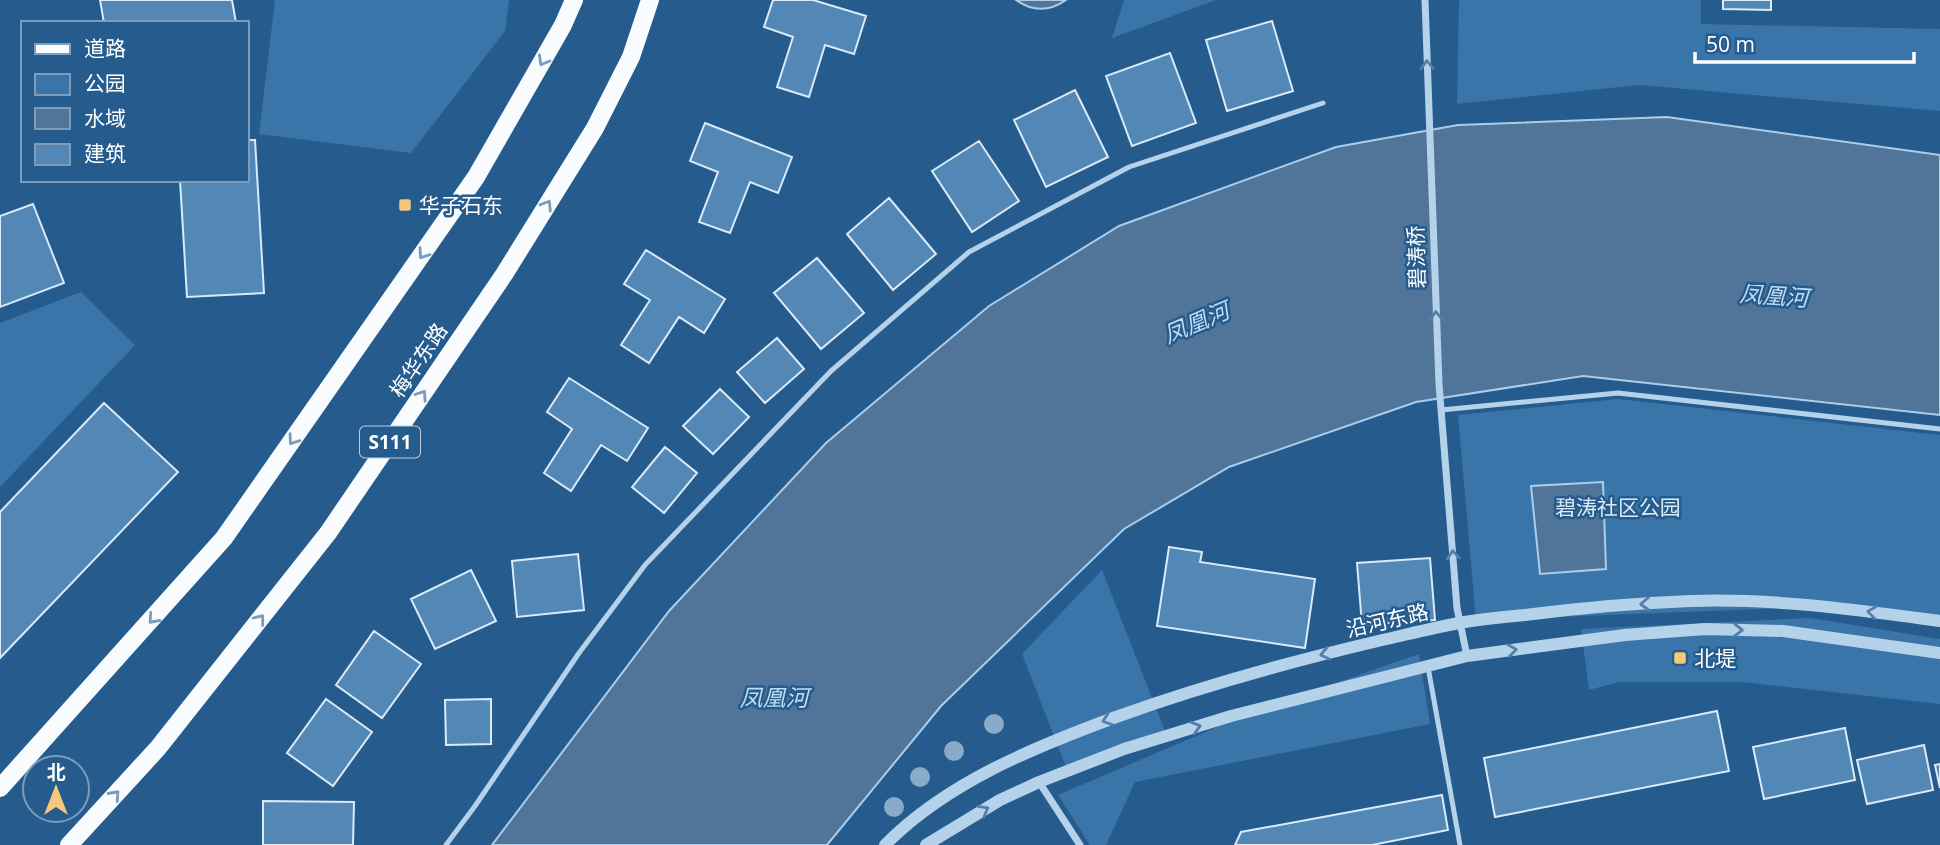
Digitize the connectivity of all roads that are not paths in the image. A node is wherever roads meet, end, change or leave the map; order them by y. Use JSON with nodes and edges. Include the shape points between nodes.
{"nodes":[{"id":1,"x":574,"y":0,"type":"edge"},
{"id":2,"x":650,"y":0,"type":"edge"},
{"id":3,"x":1425,"y":0,"type":"edge"},
{"id":4,"x":1323,"y":103,"type":"dead end"},
{"id":5,"x":1441,"y":410,"type":"junction"},
{"id":6,"x":1940,"y":429,"type":"edge"},
{"id":7,"x":1940,"y":621,"type":"edge"},
{"id":8,"x":1460,"y":623,"type":"junction"},
{"id":9,"x":1940,"y":653,"type":"edge"},
{"id":10,"x":1467,"y":656,"type":"junction"},
{"id":11,"x":1427,"y":667,"type":"junction"},
{"id":12,"x":1039,"y":782,"type":"junction"},
{"id":13,"x":0,"y":788,"type":"edge"},
{"id":14,"x":69,"y":845,"type":"edge"},
{"id":15,"x":446,"y":845,"type":"edge"},
{"id":16,"x":885,"y":845,"type":"edge"},
{"id":17,"x":926,"y":845,"type":"edge"},
{"id":18,"x":1080,"y":845,"type":"edge"},
{"id":19,"x":1460,"y":845,"type":"edge"}],
"edges":[{"from":1,"to":13,"type":"main road","one_way":true,"via":[[476,177],[225,538]]},
{"from":14,"to":2,"type":"main road","name":"梅华东路","number":"S111","one_way":true,"via":[[158,748],[328,533],[505,273],[595,128],[631,57]]},
{"from":5,"to":3,"type":"street","name":"碧涛桥","one_way":true},
{"from":4,"to":15,"type":"lane","via":[[1129,167],[969,252],[831,371],[645,565]]},
{"from":5,"to":6,"type":"lane","via":[[1618,393]]},
{"from":8,"to":5,"type":"street","name":"碧涛桥","one_way":true},
{"from":7,"to":8,"type":"street","name":"沿河东路","one_way":true,"via":[[1798,604],[1694,601],[1592,607]]},
{"from":8,"to":10,"type":"street","name":"碧涛桥"},
{"from":8,"to":16,"type":"street","name":"沿河东路","one_way":true,"via":[[1308,657],[1075,732],[966,784],[912,820]]},
{"from":10,"to":9,"type":"street","one_way":true,"via":[[1705,629],[1783,631]]},
{"from":10,"to":11,"type":"street"},
{"from":12,"to":11,"type":"street","one_way":true,"via":[[1124,749],[1231,716]]},
{"from":11,"to":19,"type":"lane"},
{"from":17,"to":12,"type":"street","one_way":true},
{"from":12,"to":18,"type":"street"}]}
